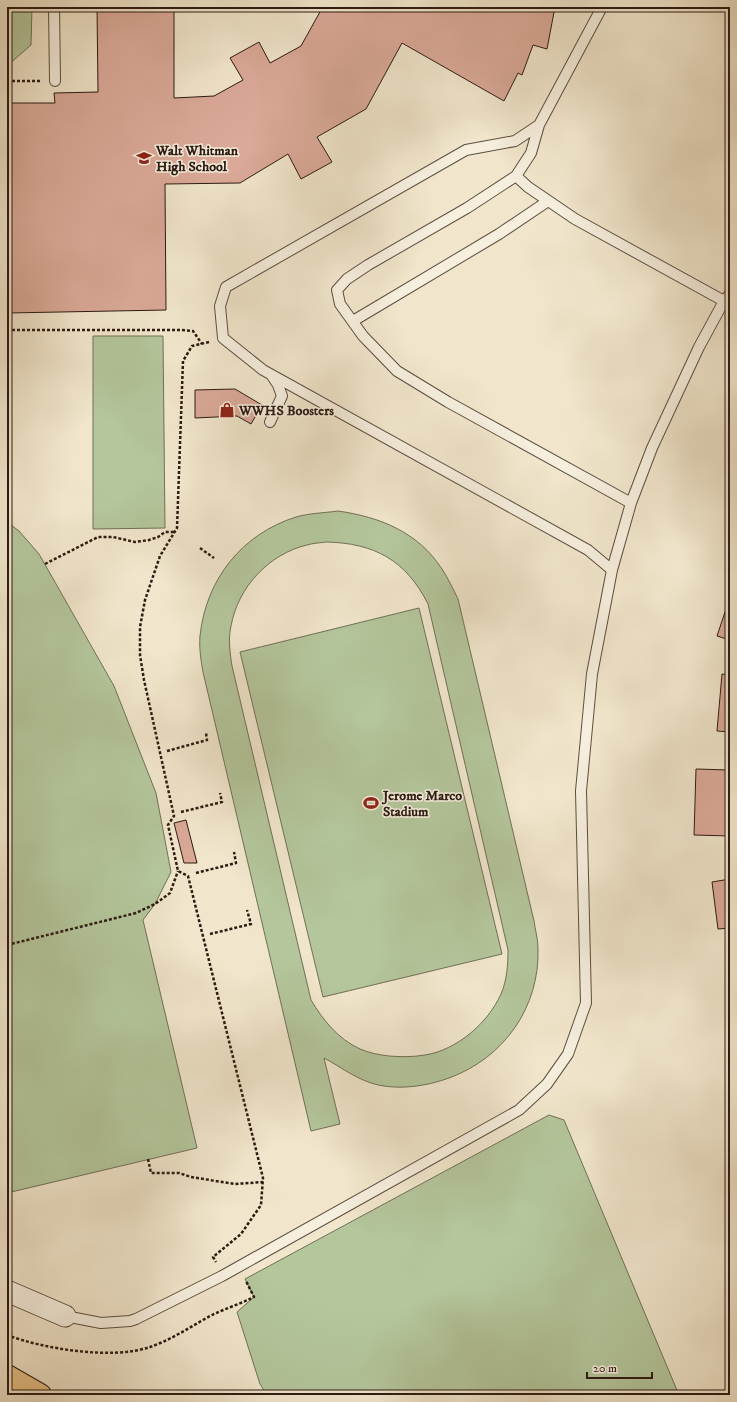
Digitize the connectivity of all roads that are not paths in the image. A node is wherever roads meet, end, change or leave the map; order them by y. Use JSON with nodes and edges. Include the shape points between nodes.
{"nodes":[{"id":1,"x":54,"y":7,"type":"edge"},
{"id":2,"x":602,"y":7,"type":"edge"},
{"id":3,"x":55,"y":81,"type":"road end"},
{"id":4,"x":539,"y":125,"type":"junction"},
{"id":5,"x":516,"y":176,"type":"junction"},
{"id":6,"x":548,"y":201,"type":"junction"},
{"id":7,"x":727,"y":298,"type":"edge"},
{"id":8,"x":352,"y":322,"type":"junction"},
{"id":9,"x":271,"y":374,"type":"junction"},
{"id":10,"x":270,"y":422,"type":"dead end"},
{"id":11,"x":631,"y":503,"type":"junction"},
{"id":12,"x":612,"y":570,"type":"junction"},
{"id":13,"x":7,"y":1291,"type":"edge"},
{"id":14,"x":65,"y":1316,"type":"joint"},
{"id":15,"x":7,"y":1376,"type":"edge"},
{"id":16,"x":40,"y":1395,"type":"edge"}],
"edges":[{"from":1,"to":3,"type":"lane"},
{"from":2,"to":4,"type":"lane"},
{"from":4,"to":5,"type":"lane","via":[[531,153]]},
{"from":4,"to":9,"type":"lane","via":[[515,141],[466,150],[226,287],[220,306],[223,338]]},
{"from":5,"to":6,"type":"lane"},
{"from":5,"to":8,"type":"lane","via":[[347,279],[337,290],[340,304]]},
{"from":6,"to":7,"type":"lane","via":[[575,219]]},
{"from":6,"to":8,"type":"lane","via":[[499,234]]},
{"from":7,"to":11,"type":"lane","via":[[699,347],[652,448]]},
{"from":8,"to":11,"type":"lane","via":[[397,371]]},
{"from":9,"to":10,"type":"lane","via":[[282,396]]},
{"from":9,"to":12,"type":"lane","via":[[588,550]]},
{"from":11,"to":12,"type":"lane"},
{"from":12,"to":14,"type":"lane","via":[[592,674],[581,791],[586,1003],[568,1054],[548,1084],[519,1110],[222,1276],[130,1321],[101,1323]]},
{"from":13,"to":14,"type":"street"},
{"from":15,"to":16,"type":"main road"}]}
